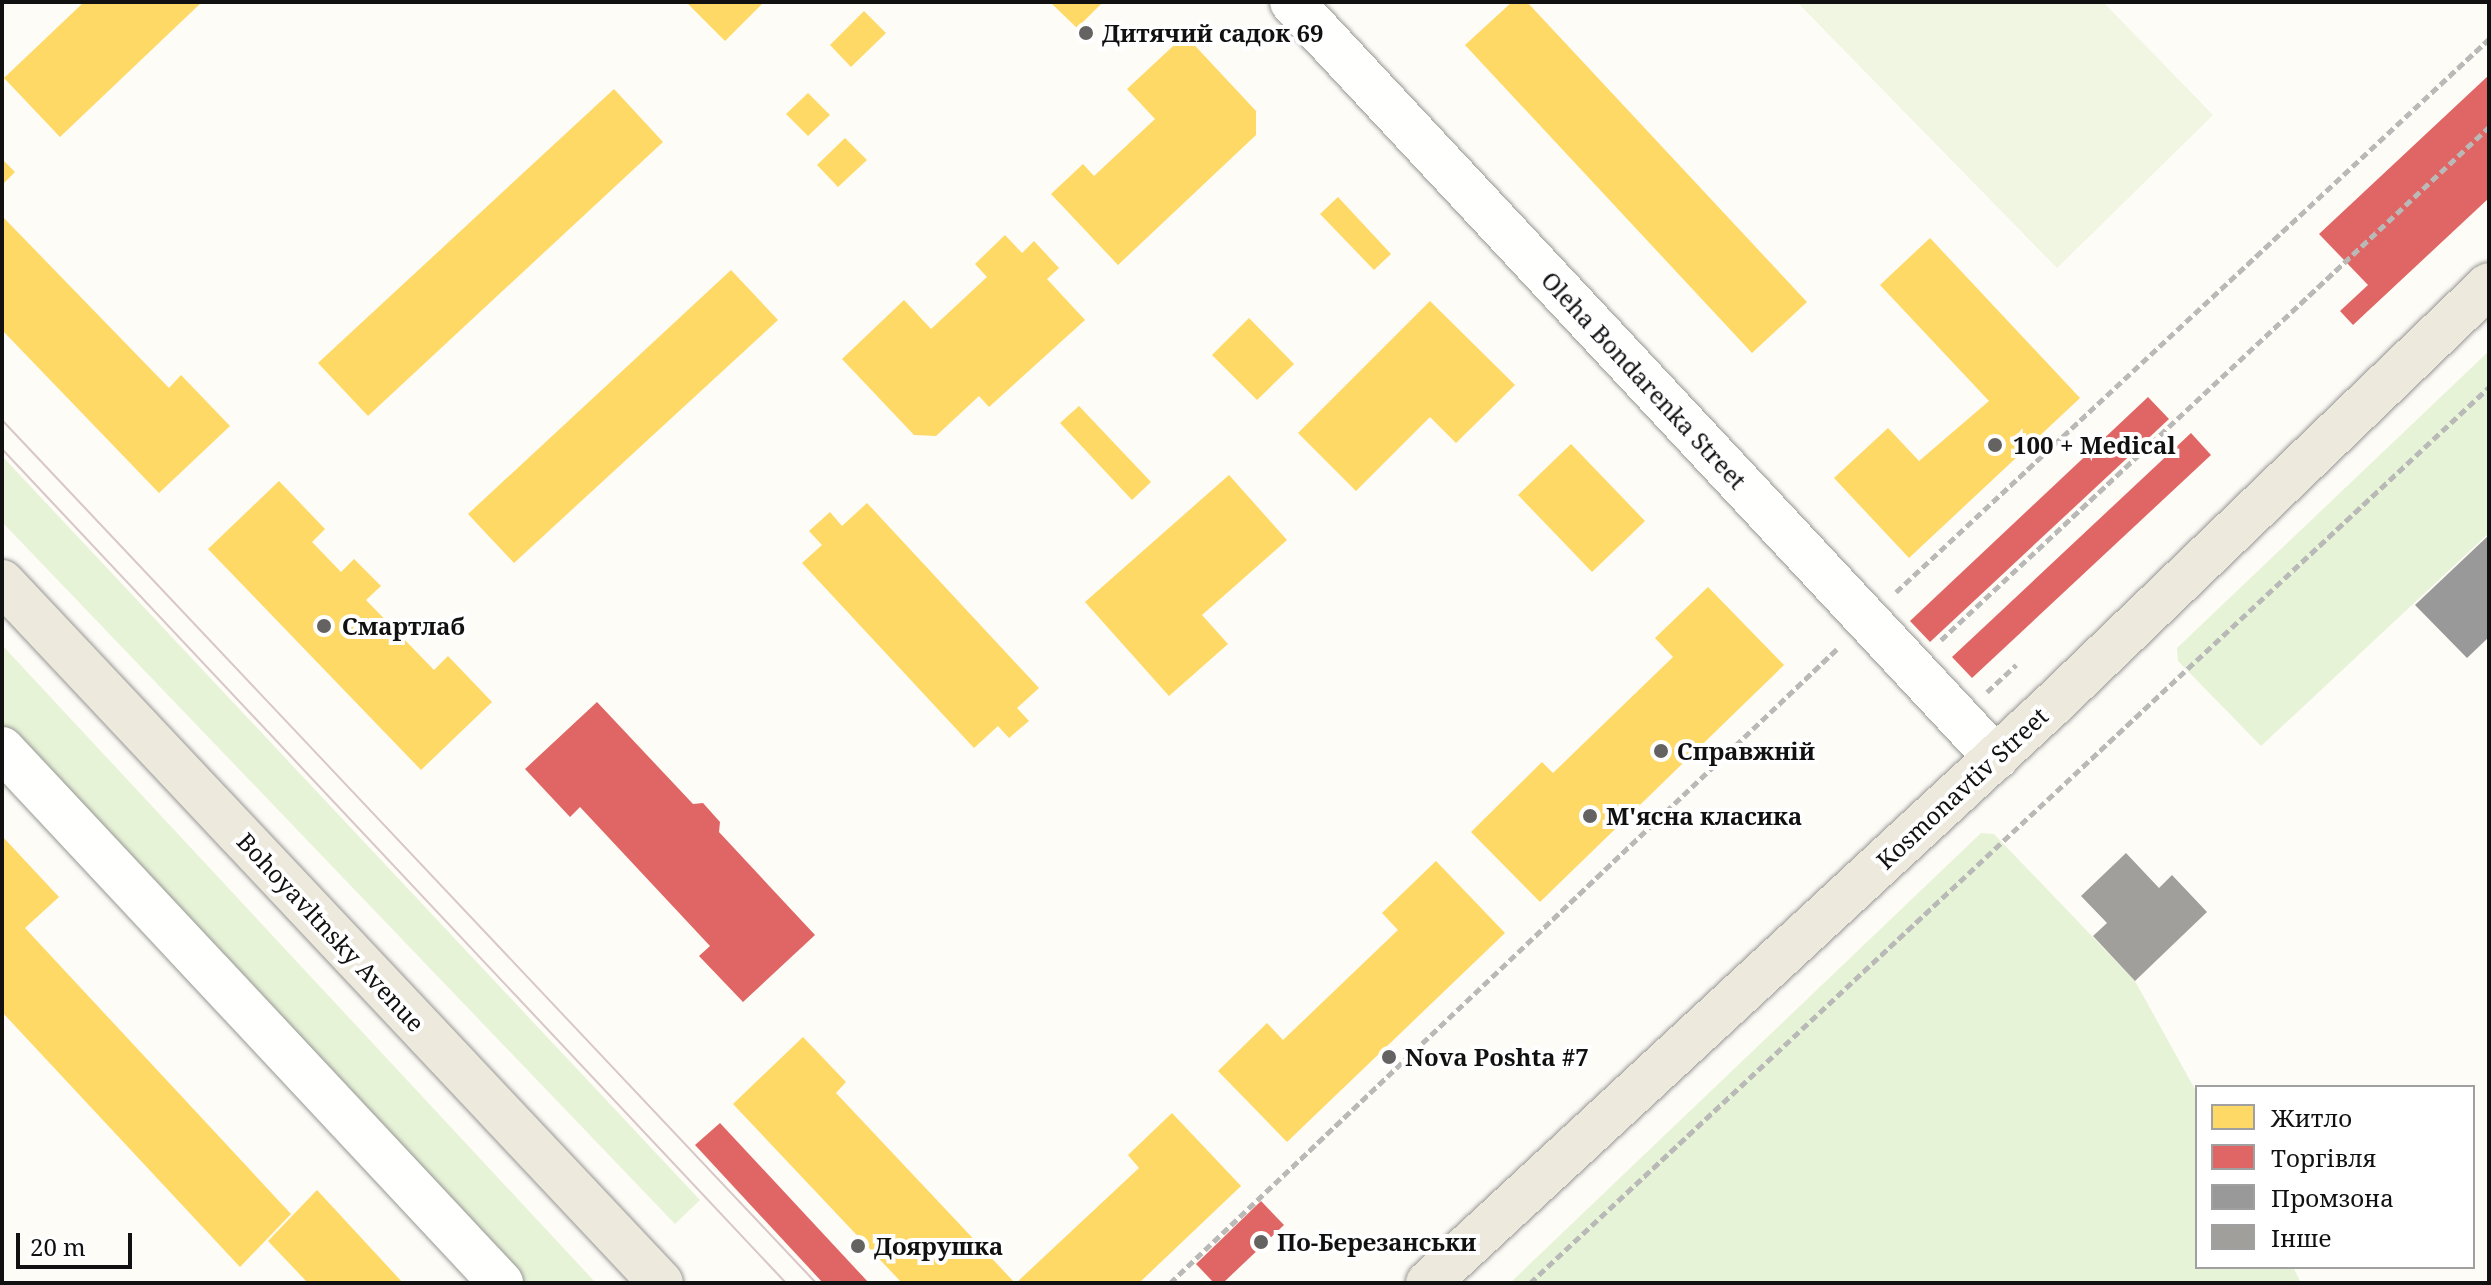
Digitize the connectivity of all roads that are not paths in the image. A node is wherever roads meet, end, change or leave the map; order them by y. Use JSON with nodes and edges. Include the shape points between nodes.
{"nodes":[{"id":1,"x":1292,"y":2,"type":"edge"},
{"id":2,"x":2489,"y":285,"type":"edge"},
{"id":3,"x":2,"y":582,"type":"edge"},
{"id":4,"x":2,"y":749,"type":"edge"},
{"id":5,"x":1996,"y":758,"type":"junction"},
{"id":6,"x":501,"y":1283,"type":"edge"},
{"id":7,"x":661,"y":1283,"type":"edge"},
{"id":8,"x":1428,"y":1283,"type":"edge"}],
"edges":[{"from":1,"to":5,"type":"street","name":"Oleha Bondarenka Street"},
{"from":2,"to":5,"type":"main road","name":"Kosmonavtiv Street"},
{"from":3,"to":7,"type":"main road","name":"Bohoyavltnsky Avenue"},
{"from":4,"to":6,"type":"street"},
{"from":5,"to":8,"type":"main road","name":"Kosmonavtiv Street"}]}
